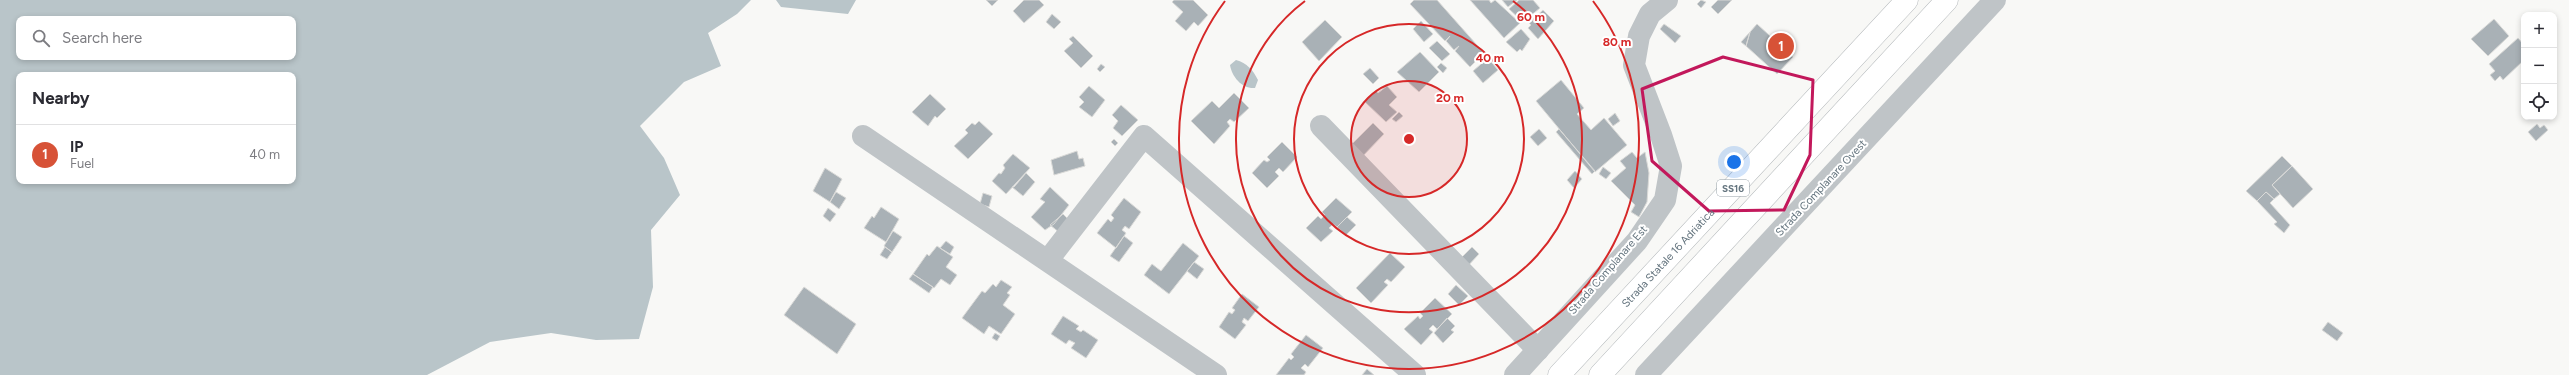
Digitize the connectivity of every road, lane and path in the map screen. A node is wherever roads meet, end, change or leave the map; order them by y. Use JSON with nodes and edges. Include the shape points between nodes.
{"nodes":[{"id":1,"x":1667,"y":0,"type":"edge"},
{"id":2,"x":1906,"y":0,"type":"edge"},
{"id":3,"x":1947,"y":0,"type":"edge"},
{"id":4,"x":1995,"y":0,"type":"edge"},
{"id":5,"x":1321,"y":126,"type":"dead end"},
{"id":6,"x":863,"y":136,"type":"dead end"},
{"id":7,"x":1048,"y":260,"type":"junction"},
{"id":8,"x":1538,"y":350,"type":"junction"},
{"id":9,"x":1216,"y":375,"type":"edge"},
{"id":10,"x":1415,"y":375,"type":"edge"},
{"id":11,"x":1514,"y":375,"type":"edge"},
{"id":12,"x":1559,"y":375,"type":"edge"},
{"id":13,"x":1600,"y":375,"type":"edge"},
{"id":14,"x":1646,"y":375,"type":"edge"}],
"edges":[{"from":1,"to":8,"type":"street","name":"Strada Complanare Est","via":[[1650,14],[1639,36],[1634,65],[1662,135],[1671,166],[1665,200],[1637,241]]},
{"from":2,"to":12,"type":"highway","name":"Strada Statale 16 Adriatica","number":"SS16"},
{"from":3,"to":13,"type":"highway","number":"SS16"},
{"from":4,"to":14,"type":"street","name":"Strada Complanare Ovest"},
{"from":5,"to":8,"type":"street"},
{"from":6,"to":7,"type":"street"},
{"from":7,"to":9,"type":"street"},
{"from":7,"to":10,"type":"street","via":[[1144,136]]},
{"from":8,"to":11,"type":"street","name":"Strada Complanare Est"}]}
